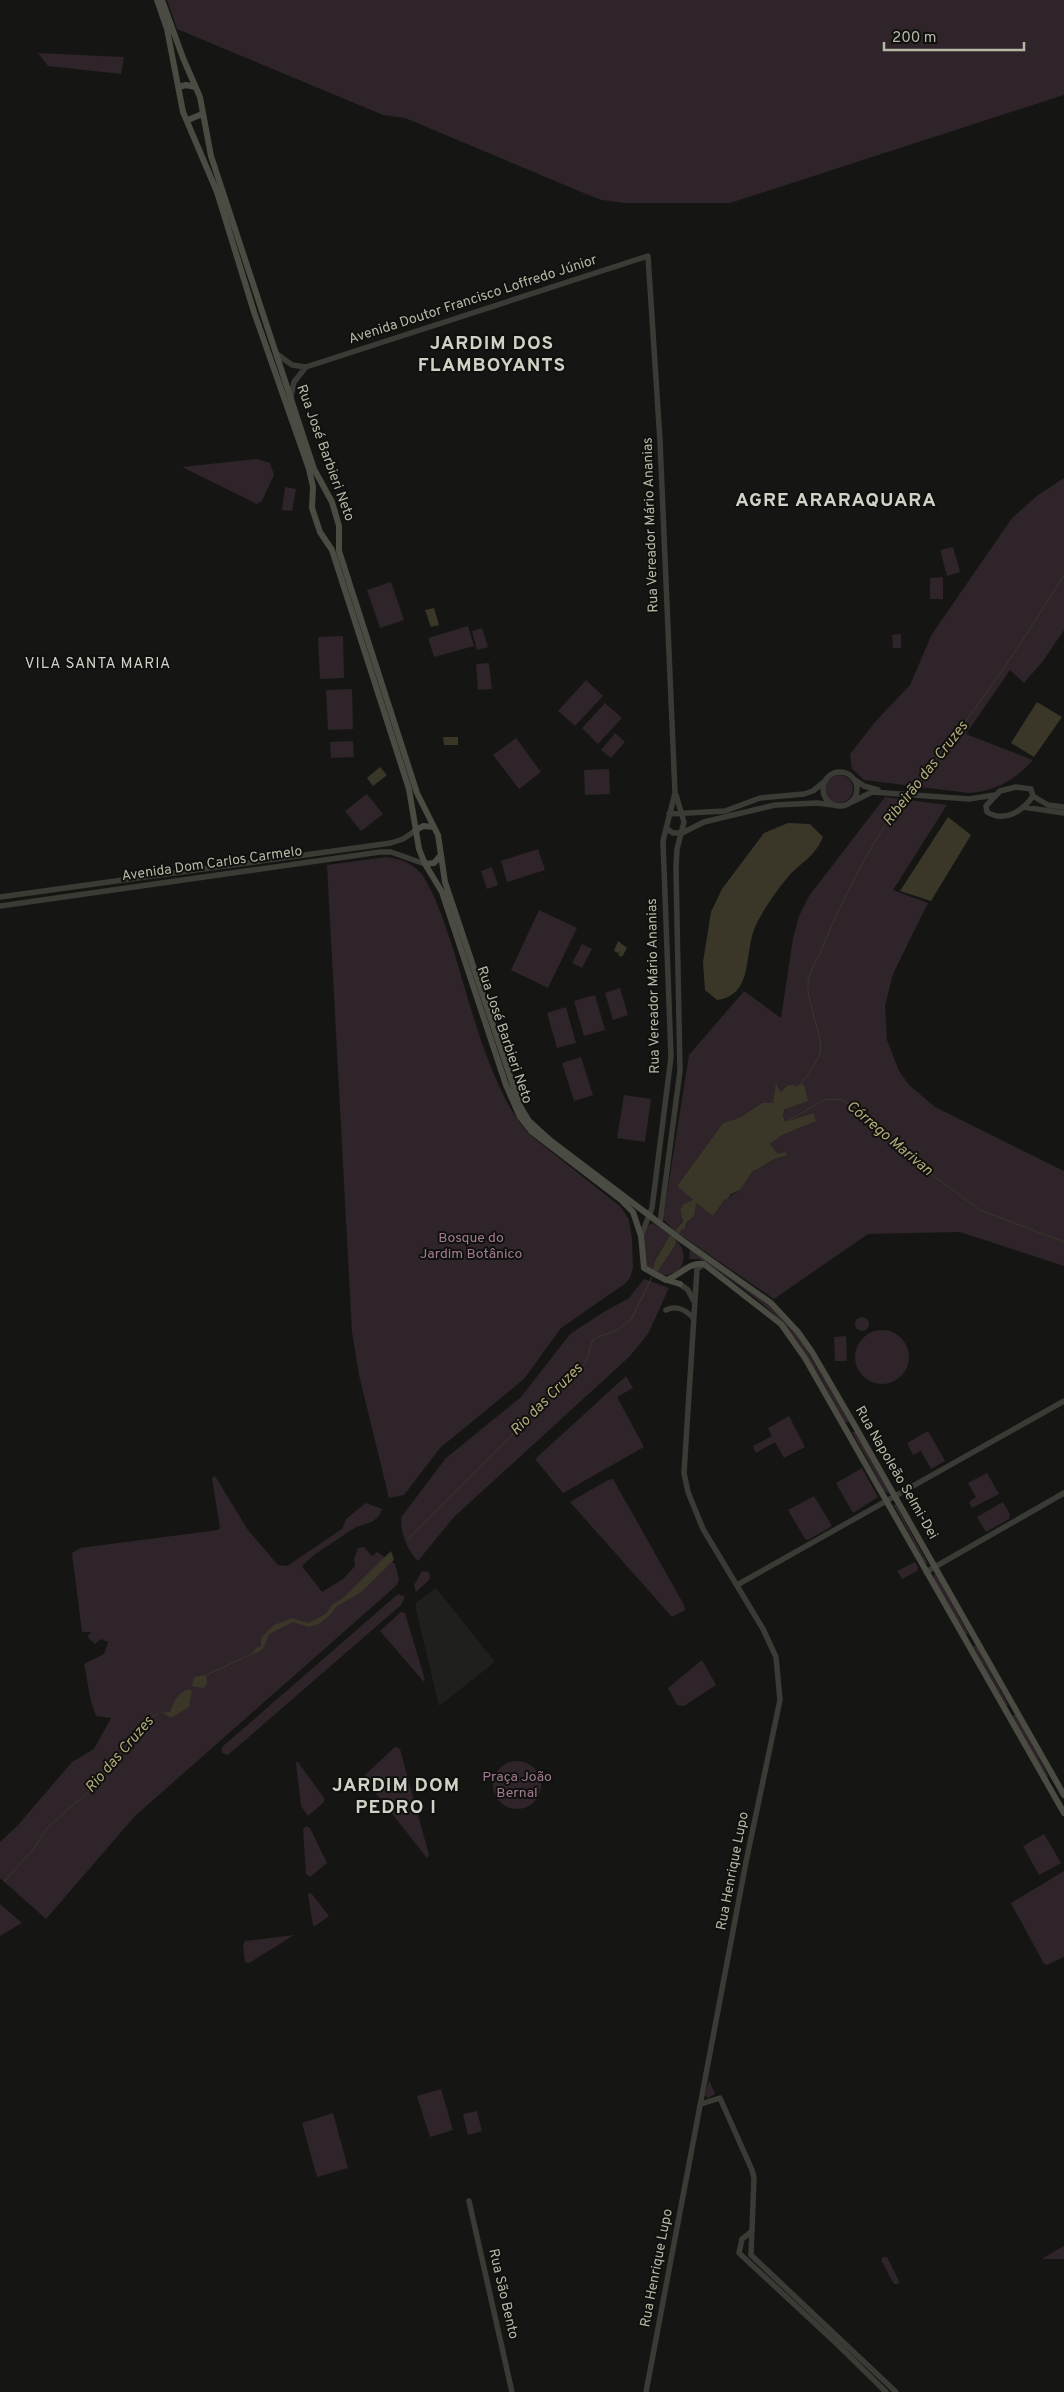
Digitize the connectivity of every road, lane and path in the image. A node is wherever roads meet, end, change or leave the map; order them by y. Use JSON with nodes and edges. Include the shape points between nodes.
{"nodes":[{"id":1,"x":157,"y":0,"type":"edge"},
{"id":2,"x":162,"y":0,"type":"edge"},
{"id":3,"x":179,"y":87,"type":"junction"},
{"id":4,"x":195,"y":87,"type":"junction"},
{"id":5,"x":202,"y":114,"type":"junction"},
{"id":6,"x":188,"y":120,"type":"junction"},
{"id":7,"x":648,"y":256,"type":"joint"},
{"id":8,"x":274,"y":350,"type":"junction"},
{"id":9,"x":306,"y":367,"type":"junction"},
{"id":10,"x":291,"y":398,"type":"junction"},
{"id":11,"x":328,"y":496,"type":"junction"},
{"id":12,"x":311,"y":503,"type":"junction"},
{"id":13,"x":340,"y":533,"type":"junction"},
{"id":14,"x":324,"y":539,"type":"junction"},
{"id":15,"x":852,"y":777,"type":"junction"},
{"id":16,"x":824,"y":782,"type":"junction"},
{"id":17,"x":888,"y":792,"type":"junction"},
{"id":18,"x":675,"y":793,"type":"junction"},
{"id":19,"x":995,"y":794,"type":"junction"},
{"id":20,"x":1034,"y":796,"type":"junction"},
{"id":21,"x":969,"y":798,"type":"junction"},
{"id":22,"x":852,"y":802,"type":"junction"},
{"id":23,"x":833,"y":805,"type":"junction"},
{"id":24,"x":986,"y":806,"type":"junction"},
{"id":25,"x":1023,"y":807,"type":"junction"},
{"id":26,"x":1064,"y":807,"type":"edge"},
{"id":27,"x":681,"y":812,"type":"junction"},
{"id":28,"x":1064,"y":813,"type":"edge"},
{"id":29,"x":669,"y":814,"type":"junction"},
{"id":30,"x":434,"y":827,"type":"junction"},
{"id":31,"x":666,"y":828,"type":"junction"},
{"id":32,"x":415,"y":831,"type":"junction"},
{"id":33,"x":682,"y":833,"type":"junction"},
{"id":34,"x":441,"y":855,"type":"junction"},
{"id":35,"x":246,"y":862,"type":"junction"},
{"id":36,"x":425,"y":864,"type":"junction"},
{"id":37,"x":247,"y":871,"type":"junction"},
{"id":38,"x":43,"y":891,"type":"junction"},
{"id":39,"x":0,"y":897,"type":"edge"},
{"id":40,"x":45,"y":900,"type":"junction"},
{"id":41,"x":0,"y":906,"type":"edge"},
{"id":42,"x":648,"y":1214,"type":"junction"},
{"id":43,"x":660,"y":1223,"type":"junction"},
{"id":44,"x":641,"y":1236,"type":"junction"},
{"id":45,"x":704,"y":1264,"type":"junction"},
{"id":46,"x":663,"y":1279,"type":"junction"},
{"id":47,"x":680,"y":1284,"type":"joint"},
{"id":48,"x":693,"y":1309,"type":"junction"},
{"id":49,"x":666,"y":1310,"type":"dead end"},
{"id":50,"x":693,"y":1318,"type":"junction"},
{"id":51,"x":1064,"y":1401,"type":"edge"},
{"id":52,"x":1064,"y":1493,"type":"edge"},
{"id":53,"x":895,"y":1497,"type":"junction"},
{"id":54,"x":887,"y":1501,"type":"junction"},
{"id":55,"x":934,"y":1567,"type":"junction"},
{"id":56,"x":926,"y":1572,"type":"junction"},
{"id":57,"x":737,"y":1585,"type":"junction"},
{"id":58,"x":1064,"y":1795,"type":"edge"},
{"id":59,"x":1064,"y":1812,"type":"edge"},
{"id":60,"x":700,"y":2104,"type":"junction"},
{"id":61,"x":469,"y":2201,"type":"dead end"},
{"id":62,"x":751,"y":2232,"type":"junction"},
{"id":63,"x":751,"y":2254,"type":"junction"},
{"id":64,"x":745,"y":2258,"type":"junction"},
{"id":65,"x":512,"y":2392,"type":"edge"},
{"id":66,"x":646,"y":2392,"type":"edge"},
{"id":67,"x":886,"y":2392,"type":"edge"},
{"id":68,"x":896,"y":2392,"type":"edge"}],
"edges":[{"from":1,"to":3,"type":"main road","via":[[167,29]]},
{"from":2,"to":4,"type":"main road"},
{"from":3,"to":4,"type":"main road"},
{"from":3,"to":6,"type":"main road","name":"Rua José Barbieri Neto","via":[[183,112]]},
{"from":4,"to":5,"type":"main road","name":"Rua José Barbieri Neto"},
{"from":5,"to":6,"type":"main road"},
{"from":5,"to":8,"type":"main road","name":"Rua José Barbieri Neto","via":[[211,156]]},
{"from":6,"to":12,"type":"main road","name":"Rua José Barbieri Neto","via":[[217,192],[254,312],[309,469],[313,487]]},
{"from":7,"to":9,"type":"street","name":"Avenida Doutor Francisco Loffredo Júnior"},
{"from":7,"to":18,"type":"street","name":"Rua Vereador Mário Ananias","via":[[660,441]]},
{"from":8,"to":9,"type":"street","via":[[287,363]]},
{"from":8,"to":10,"type":"main road","name":"Rua José Barbieri Neto"},
{"from":9,"to":10,"type":"street","via":[[294,382]]},
{"from":10,"to":11,"type":"main road","name":"Rua José Barbieri Neto","via":[[314,469]]},
{"from":11,"to":12,"type":"main road","via":[[318,496]]},
{"from":11,"to":13,"type":"main road","name":"Rua José Barbieri Neto"},
{"from":12,"to":14,"type":"main road","name":"Rua José Barbieri Neto"},
{"from":13,"to":14,"type":"main road","via":[[332,539]]},
{"from":13,"to":30,"type":"main road","name":"Rua José Barbieri Neto","via":[[339,551],[365,633],[417,793]]},
{"from":14,"to":32,"type":"main road","name":"Rua José Barbieri Neto","via":[[332,550],[409,789]]},
{"from":15,"to":16,"type":"street","via":[[838,772],[829,775]]},
{"from":15,"to":17,"type":"street","via":[[864,786]]},
{"from":15,"to":22,"type":"street","via":[[857,786]]},
{"from":16,"to":23,"type":"street","via":[[825,798]]},
{"from":16,"to":27,"type":"street","via":[[804,794],[760,798],[725,811]]},
{"from":17,"to":21,"type":"street"},
{"from":17,"to":22,"type":"street","via":[[865,794]]},
{"from":18,"to":27,"type":"street","name":"Rua Vereador Mário Ananias"},
{"from":18,"to":29,"type":"street","name":"Rua Vereador Mário Ananias"},
{"from":19,"to":20,"type":"street","via":[[1025,787],[1031,789]]},
{"from":19,"to":21,"type":"street"},
{"from":19,"to":24,"type":"street"},
{"from":20,"to":25,"type":"street"},
{"from":20,"to":26,"type":"street","via":[[1048,805]]},
{"from":21,"to":24,"type":"street"},
{"from":22,"to":23,"type":"street"},
{"from":23,"to":33,"type":"street","via":[[775,805],[704,822]]},
{"from":24,"to":25,"type":"street","via":[[987,812],[998,817],[1010,815]]},
{"from":25,"to":28,"type":"street"},
{"from":27,"to":29,"type":"street"},
{"from":27,"to":33,"type":"street","via":[[684,822]]},
{"from":29,"to":31,"type":"street","name":"Rua Vereador Mário Ananias"},
{"from":30,"to":32,"type":"main road","via":[[423,826]]},
{"from":30,"to":34,"type":"main road","name":"Rua José Barbieri Neto"},
{"from":31,"to":33,"type":"street","via":[[673,833]]},
{"from":31,"to":42,"type":"street","name":"Rua Vereador Mário Ananias","via":[[663,841],[671,1057],[652,1208]]},
{"from":32,"to":35,"type":"street","name":"Avenida Dom Carlos Carmelo","via":[[391,843]]},
{"from":32,"to":36,"type":"main road","name":"Rua José Barbieri Neto"},
{"from":33,"to":43,"type":"street","name":"Rua Vereador Mário Ananias","via":[[676,868],[680,1071]]},
{"from":34,"to":36,"type":"main road","via":[[434,863]]},
{"from":34,"to":42,"type":"main road","name":"Rua José Barbieri Neto","via":[[448,891],[511,1084],[524,1114],[551,1141]]},
{"from":35,"to":37,"type":"street"},
{"from":35,"to":38,"type":"street","name":"Avenida Dom Carlos Carmelo"},
{"from":36,"to":37,"type":"street","name":"Avenida Dom Carlos Carmelo","via":[[392,852],[380,852]]},
{"from":36,"to":44,"type":"main road","name":"Rua José Barbieri Neto","via":[[442,892],[506,1085],[520,1117],[546,1144],[634,1212]]},
{"from":37,"to":40,"type":"street","name":"Avenida Dom Carlos Carmelo"},
{"from":38,"to":39,"type":"street","name":"Avenida Dom Carlos Carmelo"},
{"from":38,"to":40,"type":"street"},
{"from":40,"to":41,"type":"street","name":"Avenida Dom Carlos Carmelo"},
{"from":42,"to":43,"type":"main road","name":"Rua Napoleão Selmi-Dei"},
{"from":42,"to":44,"type":"street","name":"Rua Vereador Mário Ananias"},
{"from":43,"to":53,"type":"main road","name":"Rua Napoleão Selmi-Dei","via":[[771,1303],[798,1332]]},
{"from":44,"to":46,"type":"main road","name":"Rua José Barbieri Neto","via":[[642,1264],[646,1270]]},
{"from":45,"to":46,"type":"main road","via":[[697,1263],[677,1276]]},
{"from":45,"to":48,"type":"street","name":"Rua Henrique Lupo","via":[[698,1269]]},
{"from":45,"to":54,"type":"main road","name":"Rua Napoleão Selmi-Dei","via":[[781,1324],[805,1358]]},
{"from":46,"to":47,"type":"main road","name":"Rua José Barbieri Neto"},
{"from":47,"to":48,"type":"street","name":"Rua Henrique Lupo","via":[[692,1295]]},
{"from":48,"to":50,"type":"street","name":"Rua Henrique Lupo"},
{"from":49,"to":50,"type":"street","via":[[682,1308]]},
{"from":50,"to":57,"type":"street","name":"Rua Henrique Lupo","via":[[684,1473],[703,1529]]},
{"from":51,"to":53,"type":"street"},
{"from":52,"to":55,"type":"street"},
{"from":53,"to":54,"type":"street"},
{"from":53,"to":55,"type":"main road","name":"Rua Napoleão Selmi-Dei"},
{"from":54,"to":56,"type":"main road","name":"Rua Napoleão Selmi-Dei"},
{"from":54,"to":57,"type":"street"},
{"from":55,"to":56,"type":"street"},
{"from":55,"to":58,"type":"main road","name":"Rua Napoleão Selmi-Dei"},
{"from":56,"to":59,"type":"main road","name":"Rua Napoleão Selmi-Dei"},
{"from":57,"to":60,"type":"street","name":"Rua Henrique Lupo","via":[[776,1657],[780,1700]]},
{"from":60,"to":62,"type":"street","via":[[720,2098],[742,2144],[754,2178]]},
{"from":60,"to":66,"type":"street","name":"Rua Henrique Lupo"},
{"from":61,"to":65,"type":"street","name":"Rua São Bento"},
{"from":62,"to":63,"type":"street"},
{"from":62,"to":64,"type":"street","via":[[742,2239],[738,2253]]},
{"from":63,"to":64,"type":"street"},
{"from":63,"to":68,"type":"street"},
{"from":64,"to":67,"type":"street"}]}
